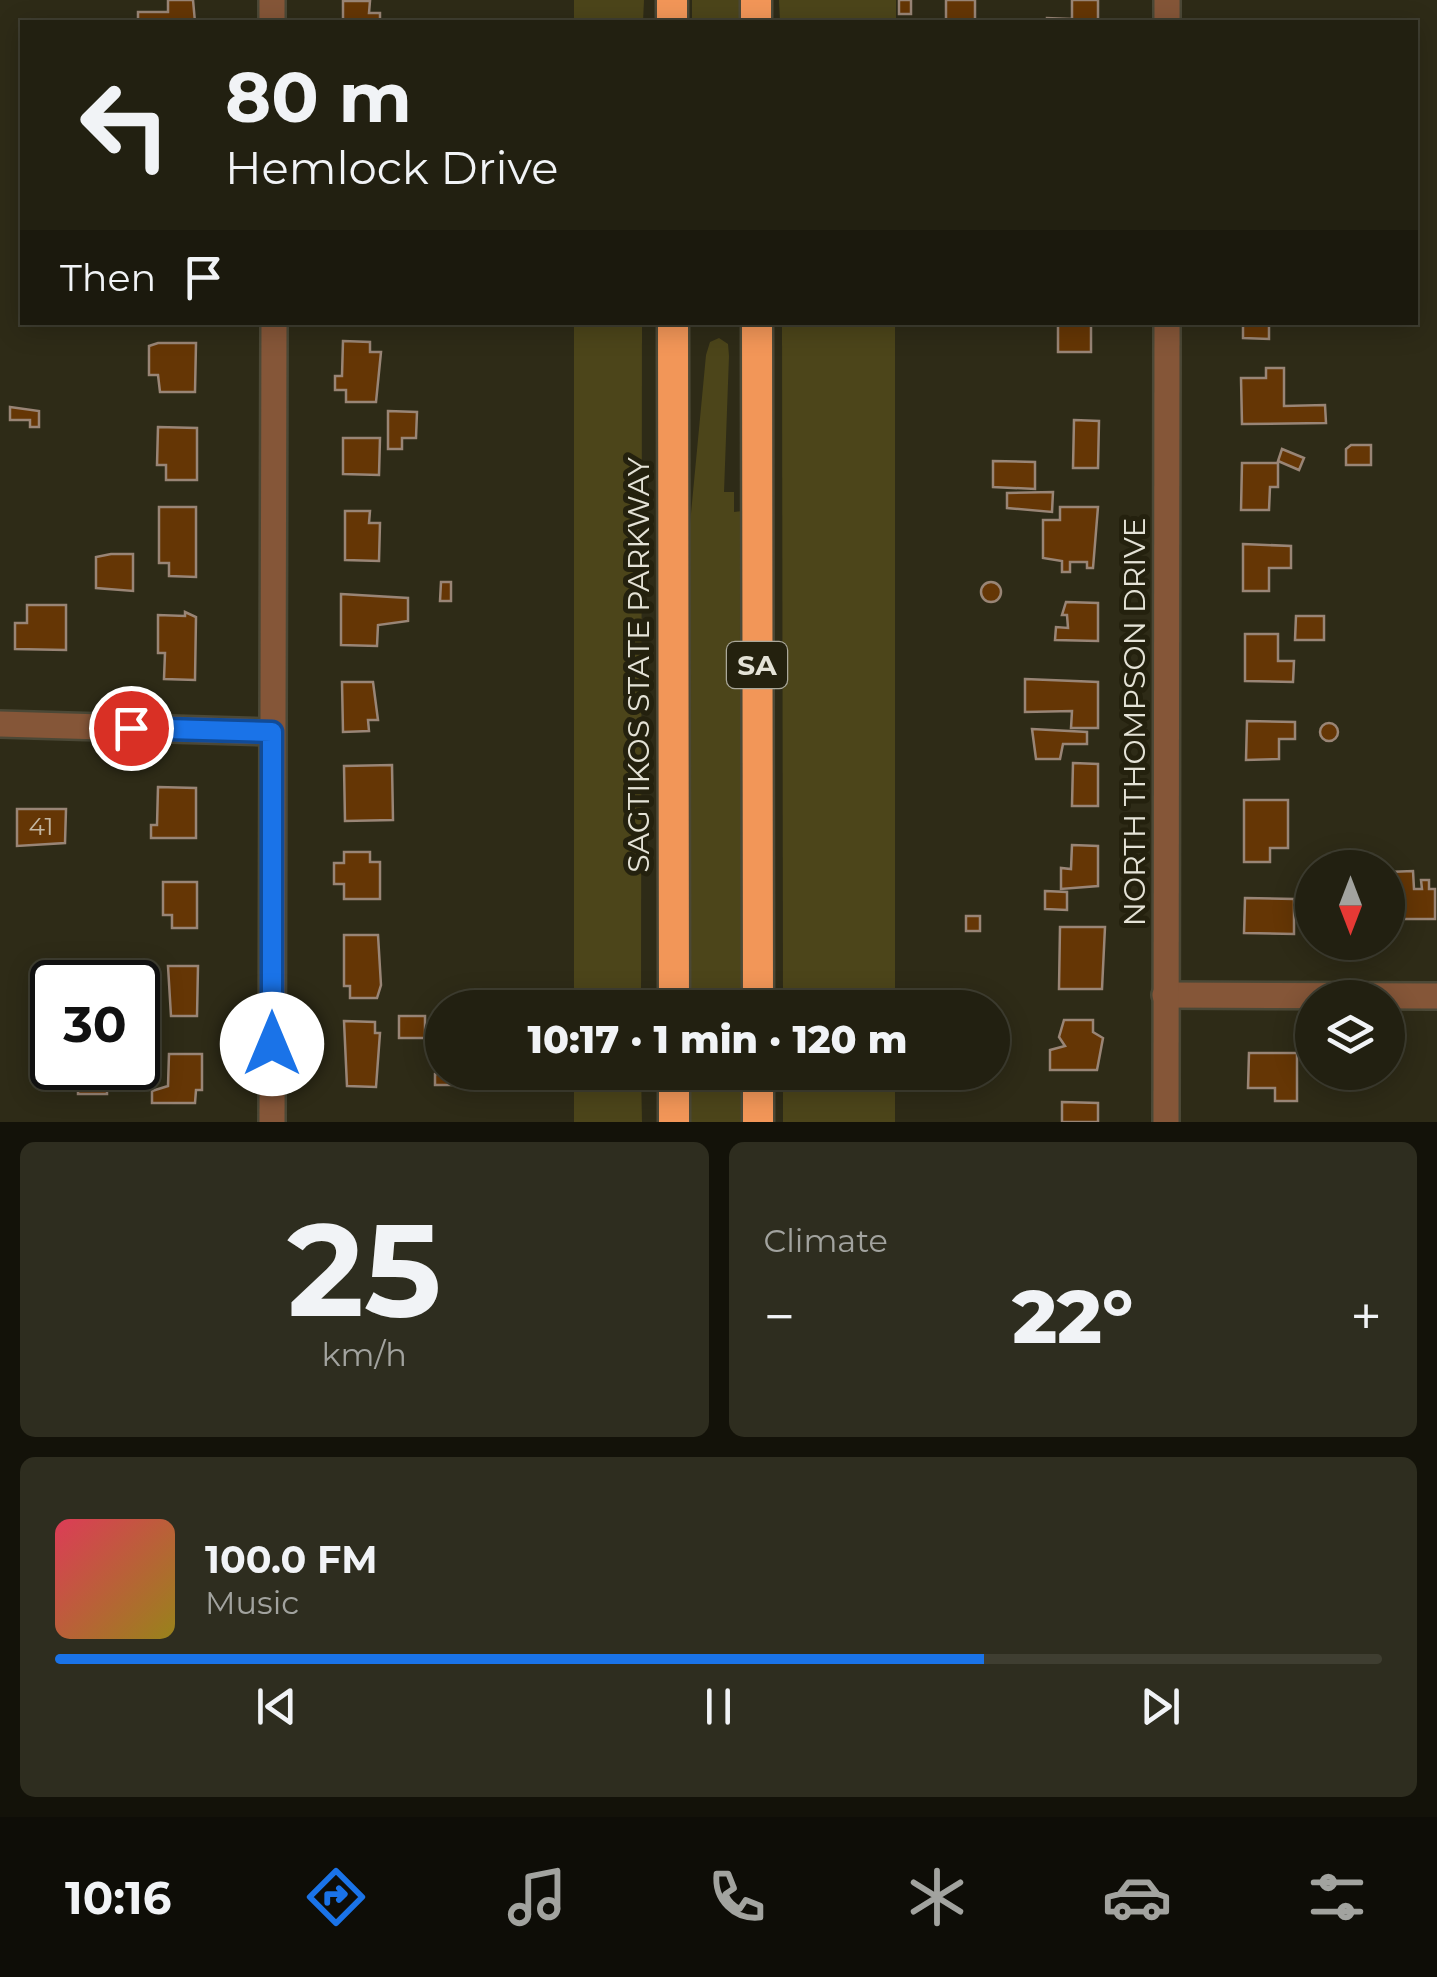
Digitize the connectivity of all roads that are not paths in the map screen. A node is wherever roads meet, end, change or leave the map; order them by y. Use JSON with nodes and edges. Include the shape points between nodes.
{"nodes":[{"id":1,"x":274,"y":325,"type":"edge"},
{"id":2,"x":673,"y":325,"type":"edge"},
{"id":3,"x":756,"y":325,"type":"edge"},
{"id":4,"x":1168,"y":325,"type":"edge"},
{"id":5,"x":0,"y":724,"type":"edge"},
{"id":6,"x":272,"y":732,"type":"junction"},
{"id":7,"x":674,"y":990,"type":"edge"},
{"id":8,"x":758,"y":990,"type":"edge"},
{"id":9,"x":1166,"y":995,"type":"junction"},
{"id":10,"x":1437,"y":996,"type":"edge"},
{"id":11,"x":674,"y":1090,"type":"edge"},
{"id":12,"x":758,"y":1090,"type":"edge"},
{"id":13,"x":272,"y":1122,"type":"edge"},
{"id":14,"x":674,"y":1122,"type":"edge"},
{"id":15,"x":758,"y":1122,"type":"edge"},
{"id":16,"x":1166,"y":1122,"type":"edge"}],
"edges":[{"from":1,"to":6,"type":"street"},
{"from":2,"to":7,"type":"highway","name":"SAGTIKOS STATE PARKWAY"},
{"from":3,"to":8,"type":"highway","number":"SA"},
{"from":4,"to":9,"type":"street","name":"NORTH THOMPSON DRIVE"},
{"from":5,"to":6,"type":"street"},
{"from":6,"to":13,"type":"street"},
{"from":9,"to":10,"type":"street"},
{"from":9,"to":16,"type":"street","name":"NORTH THOMPSON DRIVE"},
{"from":11,"to":14,"type":"highway"},
{"from":12,"to":15,"type":"highway"}]}
